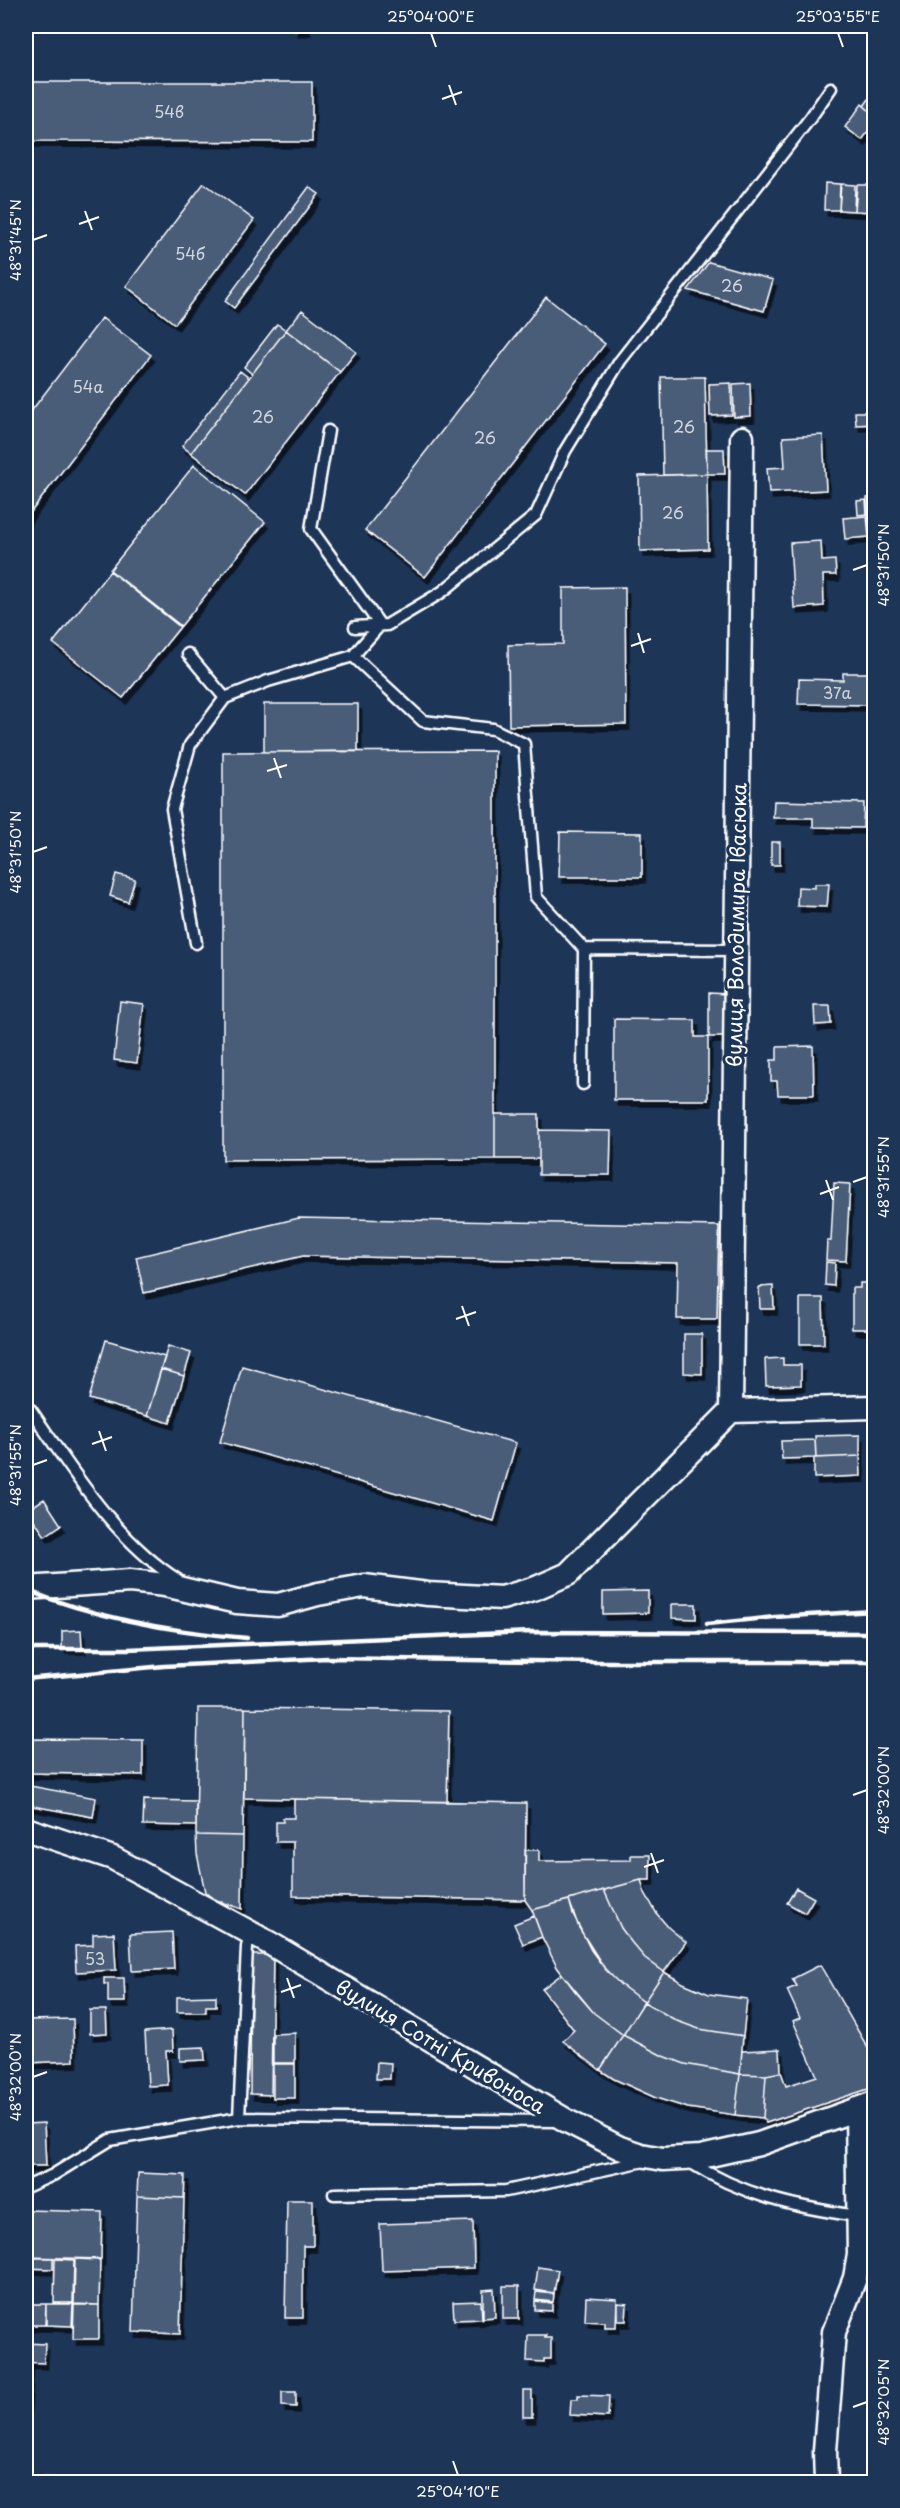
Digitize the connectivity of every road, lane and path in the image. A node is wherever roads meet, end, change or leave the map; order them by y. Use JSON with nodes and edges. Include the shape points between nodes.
{"nodes":[{"id":1,"x":831,"y":88,"type":"dead end"},
{"id":2,"x":328,"y":431,"type":"dead end"},
{"id":3,"x":742,"y":438,"type":"dead end"},
{"id":4,"x":380,"y":626,"type":"junction"},
{"id":5,"x":355,"y":627,"type":"dead end"},
{"id":6,"x":188,"y":654,"type":"dead end"},
{"id":7,"x":353,"y":656,"type":"junction"},
{"id":8,"x":225,"y":699,"type":"junction"},
{"id":9,"x":196,"y":943,"type":"dead end"},
{"id":10,"x":584,"y":949,"type":"junction"},
{"id":11,"x":736,"y":950,"type":"junction"},
{"id":12,"x":584,"y":1084,"type":"dead end"},
{"id":13,"x":26,"y":1403,"type":"edge"},
{"id":14,"x":874,"y":1407,"type":"edge"},
{"id":15,"x":731,"y":1411,"type":"junction"},
{"id":16,"x":26,"y":1588,"type":"edge"},
{"id":17,"x":196,"y":1592,"type":"junction"},
{"id":18,"x":26,"y":1829,"type":"edge"},
{"id":19,"x":250,"y":1933,"type":"junction"},
{"id":20,"x":866,"y":2106,"type":"edge"},
{"id":21,"x":239,"y":2118,"type":"junction"},
{"id":22,"x":567,"y":2121,"type":"junction"},
{"id":23,"x":656,"y":2159,"type":"junction"},
{"id":24,"x":686,"y":2160,"type":"junction"},
{"id":25,"x":26,"y":2187,"type":"edge"},
{"id":26,"x":334,"y":2194,"type":"dead end"},
{"id":27,"x":857,"y":2216,"type":"junction"},
{"id":28,"x":826,"y":2482,"type":"edge"}],
"edges":[{"from":1,"to":4,"type":"lane","via":[[620,361],[565,451],[536,515],[442,592]]},
{"from":2,"to":4,"type":"lane","via":[[311,529]]},
{"from":3,"to":11,"type":"street","name":"вулиця Володимира Івасюка"},
{"from":4,"to":5,"type":"lane"},
{"from":4,"to":7,"type":"lane"},
{"from":6,"to":8,"type":"lane"},
{"from":7,"to":8,"type":"lane","via":[[268,681]]},
{"from":7,"to":10,"type":"lane","via":[[423,721],[493,729],[524,744],[536,897]]},
{"from":8,"to":9,"type":"lane","via":[[190,745],[172,808]]},
{"from":10,"to":11,"type":"lane"},
{"from":10,"to":12,"type":"lane"},
{"from":11,"to":15,"type":"street","name":"вулиця Володимира Івасюка"},
{"from":13,"to":17,"type":"lane","via":[[116,1526],[163,1571]]},
{"from":14,"to":15,"type":"street"},
{"from":15,"to":17,"type":"street","via":[[568,1574],[536,1588],[502,1598],[364,1586],[278,1605],[237,1602]]},
{"from":16,"to":17,"type":"street","via":[[130,1581]]},
{"from":18,"to":19,"type":"street","name":"вулиця Сотні Кривоноса","via":[[113,1858]]},
{"from":19,"to":21,"type":"lane"},
{"from":19,"to":22,"type":"street","name":"вулиця Сотні Кривоноса"},
{"from":20,"to":24,"type":"street","name":"вулиця Сотні Кривоноса","via":[[759,2144]]},
{"from":20,"to":27,"type":"street"},
{"from":21,"to":22,"type":"lane"},
{"from":21,"to":25,"type":"lane","via":[[110,2140]]},
{"from":22,"to":23,"type":"street","name":"вулиця Сотні Кривоноса","via":[[620,2148]]},
{"from":23,"to":24,"type":"street","name":"вулиця Сотні Кривоноса"},
{"from":23,"to":26,"type":"lane","via":[[506,2192]]},
{"from":24,"to":27,"type":"lane","via":[[718,2180],[761,2196],[801,2208]]},
{"from":27,"to":28,"type":"street","via":[[859,2256],[855,2278],[834,2332]]}]}
